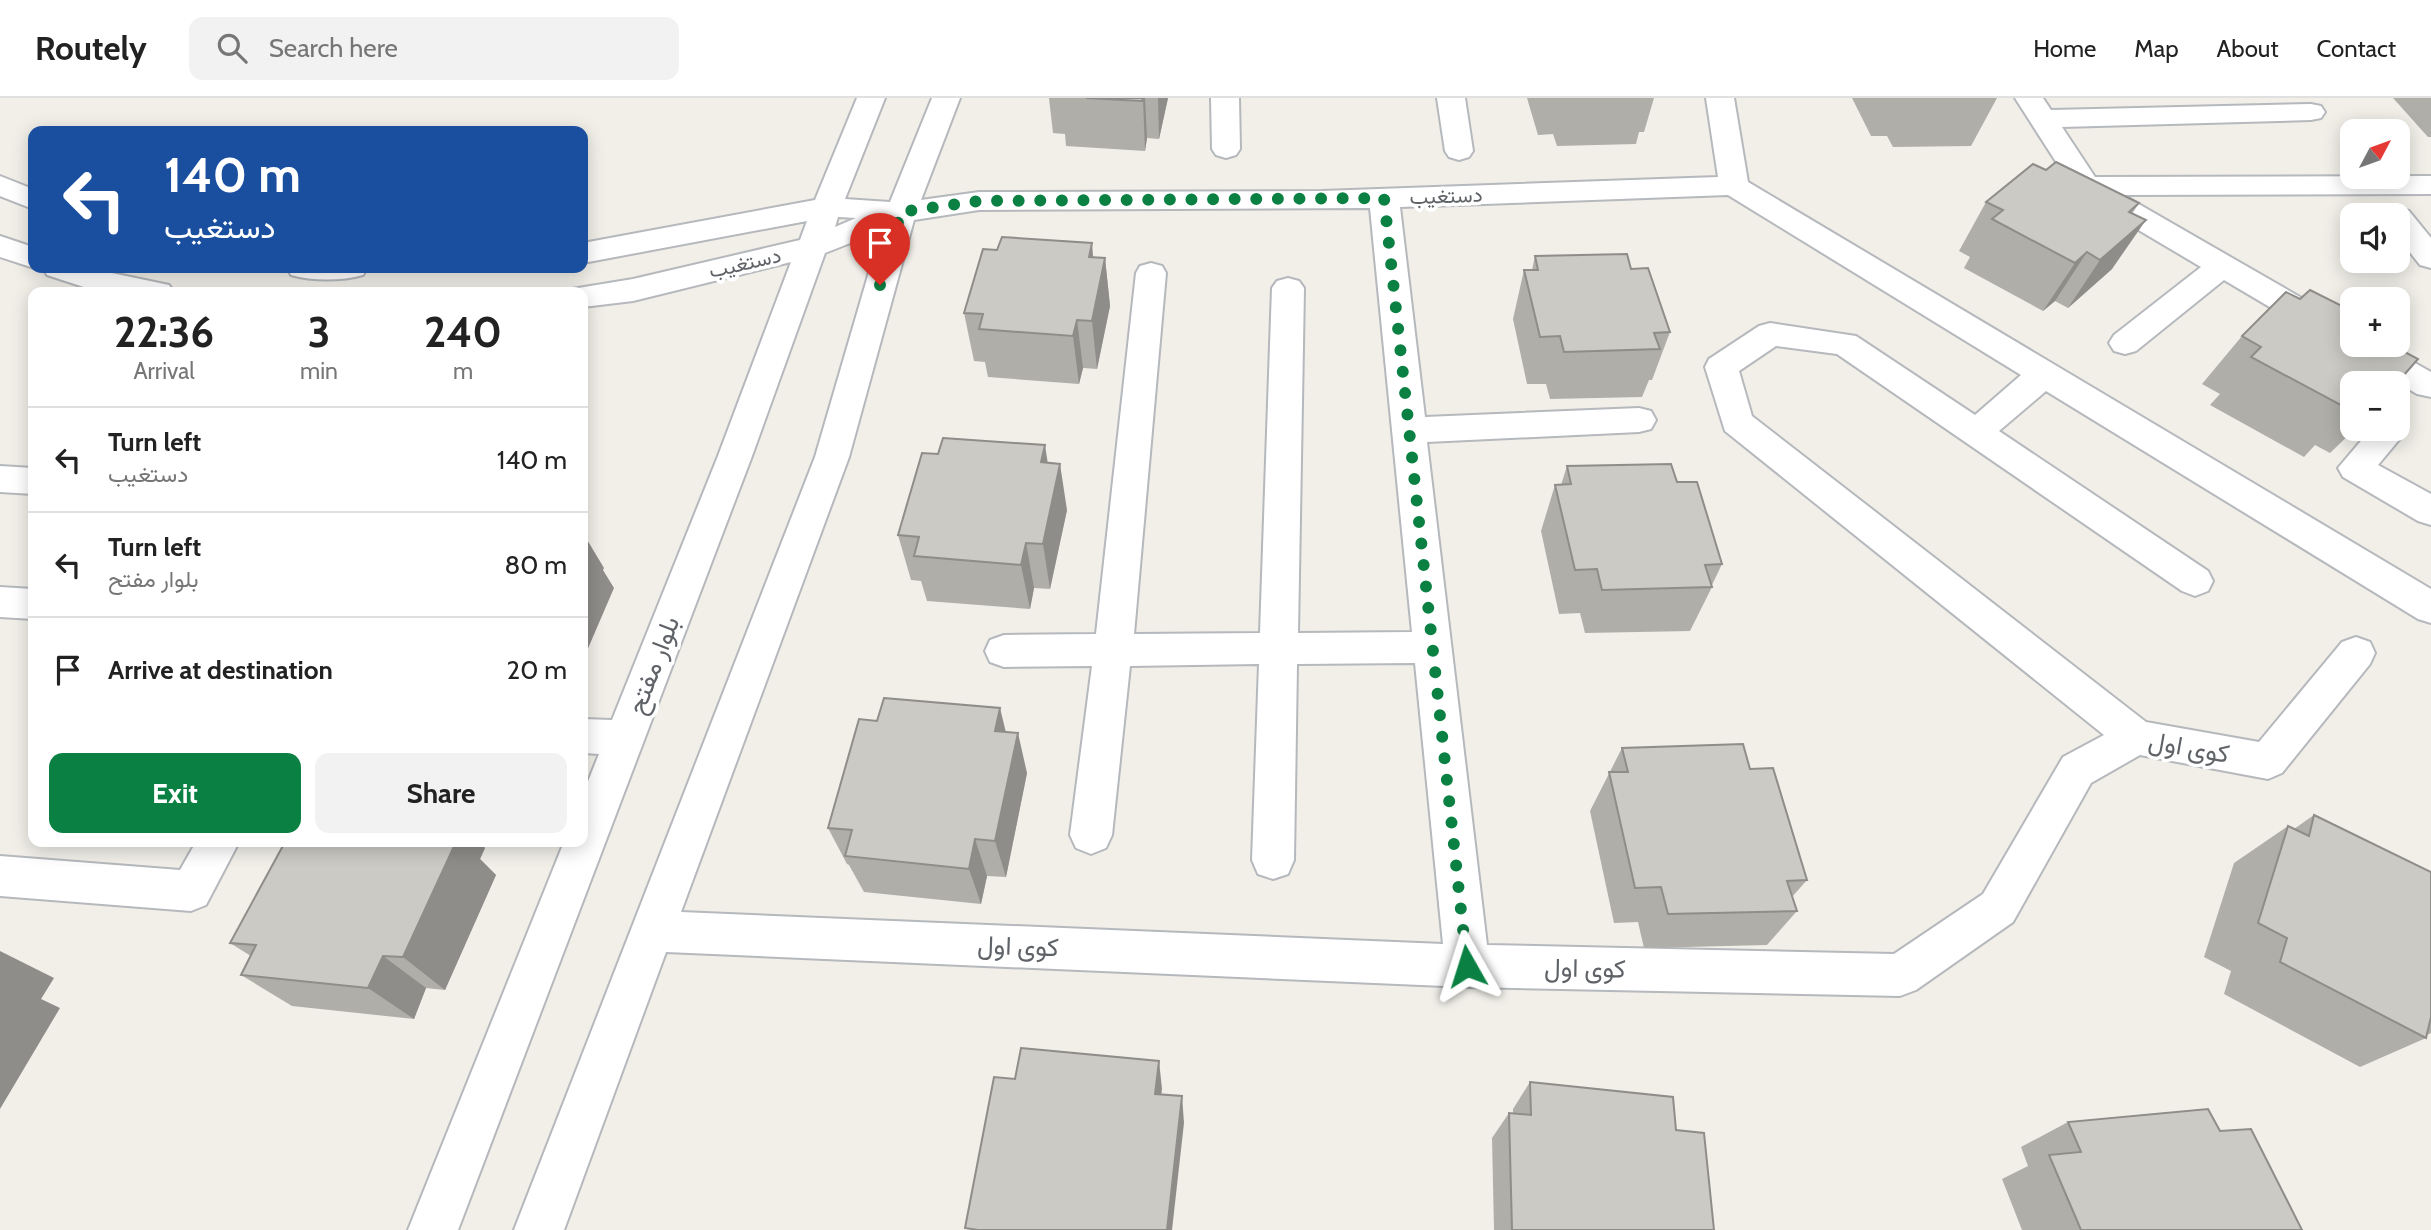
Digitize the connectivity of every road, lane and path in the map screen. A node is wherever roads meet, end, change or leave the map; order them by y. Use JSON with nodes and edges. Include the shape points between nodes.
{"nodes":[{"id":1,"x":871,"y":98,"type":"edge"},
{"id":2,"x":946,"y":98,"type":"edge"},
{"id":3,"x":1225,"y":98,"type":"edge"},
{"id":4,"x":1451,"y":98,"type":"edge"},
{"id":5,"x":1720,"y":98,"type":"edge"},
{"id":6,"x":2300,"y":98,"type":"edge"},
{"id":7,"x":2036,"y":108,"type":"edge"},
{"id":8,"x":1226,"y":149,"type":"dead end"},
{"id":9,"x":1459,"y":151,"type":"dead end"},
{"id":10,"x":0,"y":185,"type":"edge"},
{"id":11,"x":2340,"y":185,"type":"edge"},
{"id":12,"x":2410,"y":185,"type":"edge"},
{"id":13,"x":2431,"y":185,"type":"edge"},
{"id":14,"x":1734,"y":186,"type":"junction"},
{"id":15,"x":2086,"y":186,"type":"junction"},
{"id":16,"x":2373,"y":189,"type":"edge"},
{"id":17,"x":28,"y":198,"type":"edge"},
{"id":18,"x":1384,"y":198,"type":"junction"},
{"id":19,"x":2385,"y":203,"type":"edge"},
{"id":20,"x":827,"y":207,"type":"junction"},
{"id":21,"x":901,"y":212,"type":"junction"},
{"id":22,"x":2410,"y":233,"type":"edge"},
{"id":23,"x":0,"y":246,"type":"edge"},
{"id":24,"x":812,"y":247,"type":"junction"},
{"id":25,"x":588,"y":252,"type":"edge"},
{"id":26,"x":28,"y":256,"type":"edge"},
{"id":27,"x":2431,"y":258,"type":"edge"},
{"id":28,"x":2222,"y":265,"type":"junction"},
{"id":29,"x":72,"y":273,"type":"edge"},
{"id":30,"x":1151,"y":273,"type":"dead end"},
{"id":31,"x":129,"y":287,"type":"edge"},
{"id":32,"x":1288,"y":288,"type":"dead end"},
{"id":33,"x":588,"y":295,"type":"edge"},
{"id":34,"x":2340,"y":334,"type":"edge"},
{"id":35,"x":2125,"y":343,"type":"dead end"},
{"id":36,"x":2380,"y":357,"type":"edge"},
{"id":37,"x":2044,"y":374,"type":"junction"},
{"id":38,"x":2430,"y":385,"type":"edge"},
{"id":39,"x":2410,"y":408,"type":"edge"},
{"id":40,"x":1639,"y":420,"type":"dead end"},
{"id":41,"x":1409,"y":430,"type":"junction"},
{"id":42,"x":1978,"y":431,"type":"junction"},
{"id":43,"x":2380,"y":441,"type":"edge"},
{"id":44,"x":0,"y":479,"type":"edge"},
{"id":45,"x":28,"y":481,"type":"edge"},
{"id":46,"x":2431,"y":511,"type":"edge"},
{"id":47,"x":2194,"y":580,"type":"dead end"},
{"id":48,"x":0,"y":602,"type":"edge"},
{"id":49,"x":28,"y":604,"type":"edge"},
{"id":50,"x":2431,"y":608,"type":"edge"},
{"id":51,"x":1433,"y":647,"type":"junction"},
{"id":52,"x":1277,"y":649,"type":"junction"},
{"id":53,"x":1113,"y":650,"type":"junction"},
{"id":54,"x":1004,"y":651,"type":"dead end"},
{"id":55,"x":2356,"y":653,"type":"dead end"},
{"id":56,"x":588,"y":736,"type":"edge"},
{"id":57,"x":2136,"y":737,"type":"junction"},
{"id":58,"x":625,"y":738,"type":"junction"},
{"id":59,"x":588,"y":833,"type":"edge"},
{"id":60,"x":1091,"y":835,"type":"dead end"},
{"id":61,"x":215,"y":847,"type":"edge"},
{"id":62,"x":582,"y":847,"type":"edge"},
{"id":63,"x":1273,"y":860,"type":"dead end"},
{"id":64,"x":0,"y":876,"type":"edge"},
{"id":65,"x":652,"y":931,"type":"junction"},
{"id":66,"x":1467,"y":966,"type":"junction"},
{"id":67,"x":433,"y":1230,"type":"edge"},
{"id":68,"x":539,"y":1230,"type":"edge"}],
"edges":[{"from":1,"to":20,"type":"street","name":"بلوار مفتح"},
{"from":2,"to":21,"type":"street"},
{"from":3,"to":8,"type":"street"},
{"from":4,"to":9,"type":"street"},
{"from":5,"to":14,"type":"street"},
{"from":6,"to":7,"type":"street","via":[[2311,113]]},
{"from":7,"to":15,"type":"street"},
{"from":10,"to":17,"type":"street"},
{"from":11,"to":15,"type":"street"},
{"from":12,"to":13,"type":"street"},
{"from":14,"to":18,"type":"street","name":"دستغیب"},
{"from":14,"to":37,"type":"street"},
{"from":15,"to":28,"type":"street"},
{"from":16,"to":19,"type":"street"},
{"from":18,"to":21,"type":"street","name":"دستغیب","via":[[979,201]]},
{"from":18,"to":41,"type":"street"},
{"from":20,"to":21,"type":"street","name":"دستغیب"},
{"from":20,"to":24,"type":"street","name":"بلوار مفتح"},
{"from":20,"to":25,"type":"street","name":"دستغیب"},
{"from":21,"to":24,"type":"street","name":"دستغیب"},
{"from":21,"to":65,"type":"street","via":[[832,457]]},
{"from":22,"to":27,"type":"street"},
{"from":23,"to":26,"type":"street"},
{"from":24,"to":33,"type":"street","name":"دستغیب","via":[[633,290]]},
{"from":24,"to":58,"type":"street","name":"بلوار مفتح"},
{"from":28,"to":34,"type":"street"},
{"from":28,"to":35,"type":"street"},
{"from":29,"to":31,"type":"street"},
{"from":30,"to":53,"type":"street"},
{"from":32,"to":52,"type":"street"},
{"from":36,"to":38,"type":"street"},
{"from":37,"to":42,"type":"street"},
{"from":37,"to":50,"type":"street"},
{"from":38,"to":39,"type":"street"},
{"from":40,"to":41,"type":"street"},
{"from":41,"to":51,"type":"street"},
{"from":42,"to":47,"type":"street"},
{"from":42,"to":57,"type":"street","via":[[1845,344],[1770,334],[1721,367],[1737,422]]},
{"from":43,"to":46,"type":"street","via":[[2355,468]]},
{"from":44,"to":45,"type":"street"},
{"from":48,"to":49,"type":"street"},
{"from":51,"to":52,"type":"street"},
{"from":51,"to":66,"type":"street"},
{"from":52,"to":53,"type":"street"},
{"from":52,"to":63,"type":"street"},
{"from":53,"to":54,"type":"street"},
{"from":53,"to":60,"type":"street"},
{"from":55,"to":57,"type":"street","name":"کوی اول","via":[[2267,761]]},
{"from":56,"to":58,"type":"street"},
{"from":57,"to":66,"type":"street","name":"کوی اول","via":[[2077,770],[1998,908],[1900,975]]},
{"from":58,"to":59,"type":"street","name":"بلوار مفتح"},
{"from":61,"to":64,"type":"street","via":[[191,891]]},
{"from":62,"to":67,"type":"street","name":"بلوار مفتح"},
{"from":65,"to":66,"type":"street","name":"کوی اول"},
{"from":65,"to":68,"type":"street"}]}
